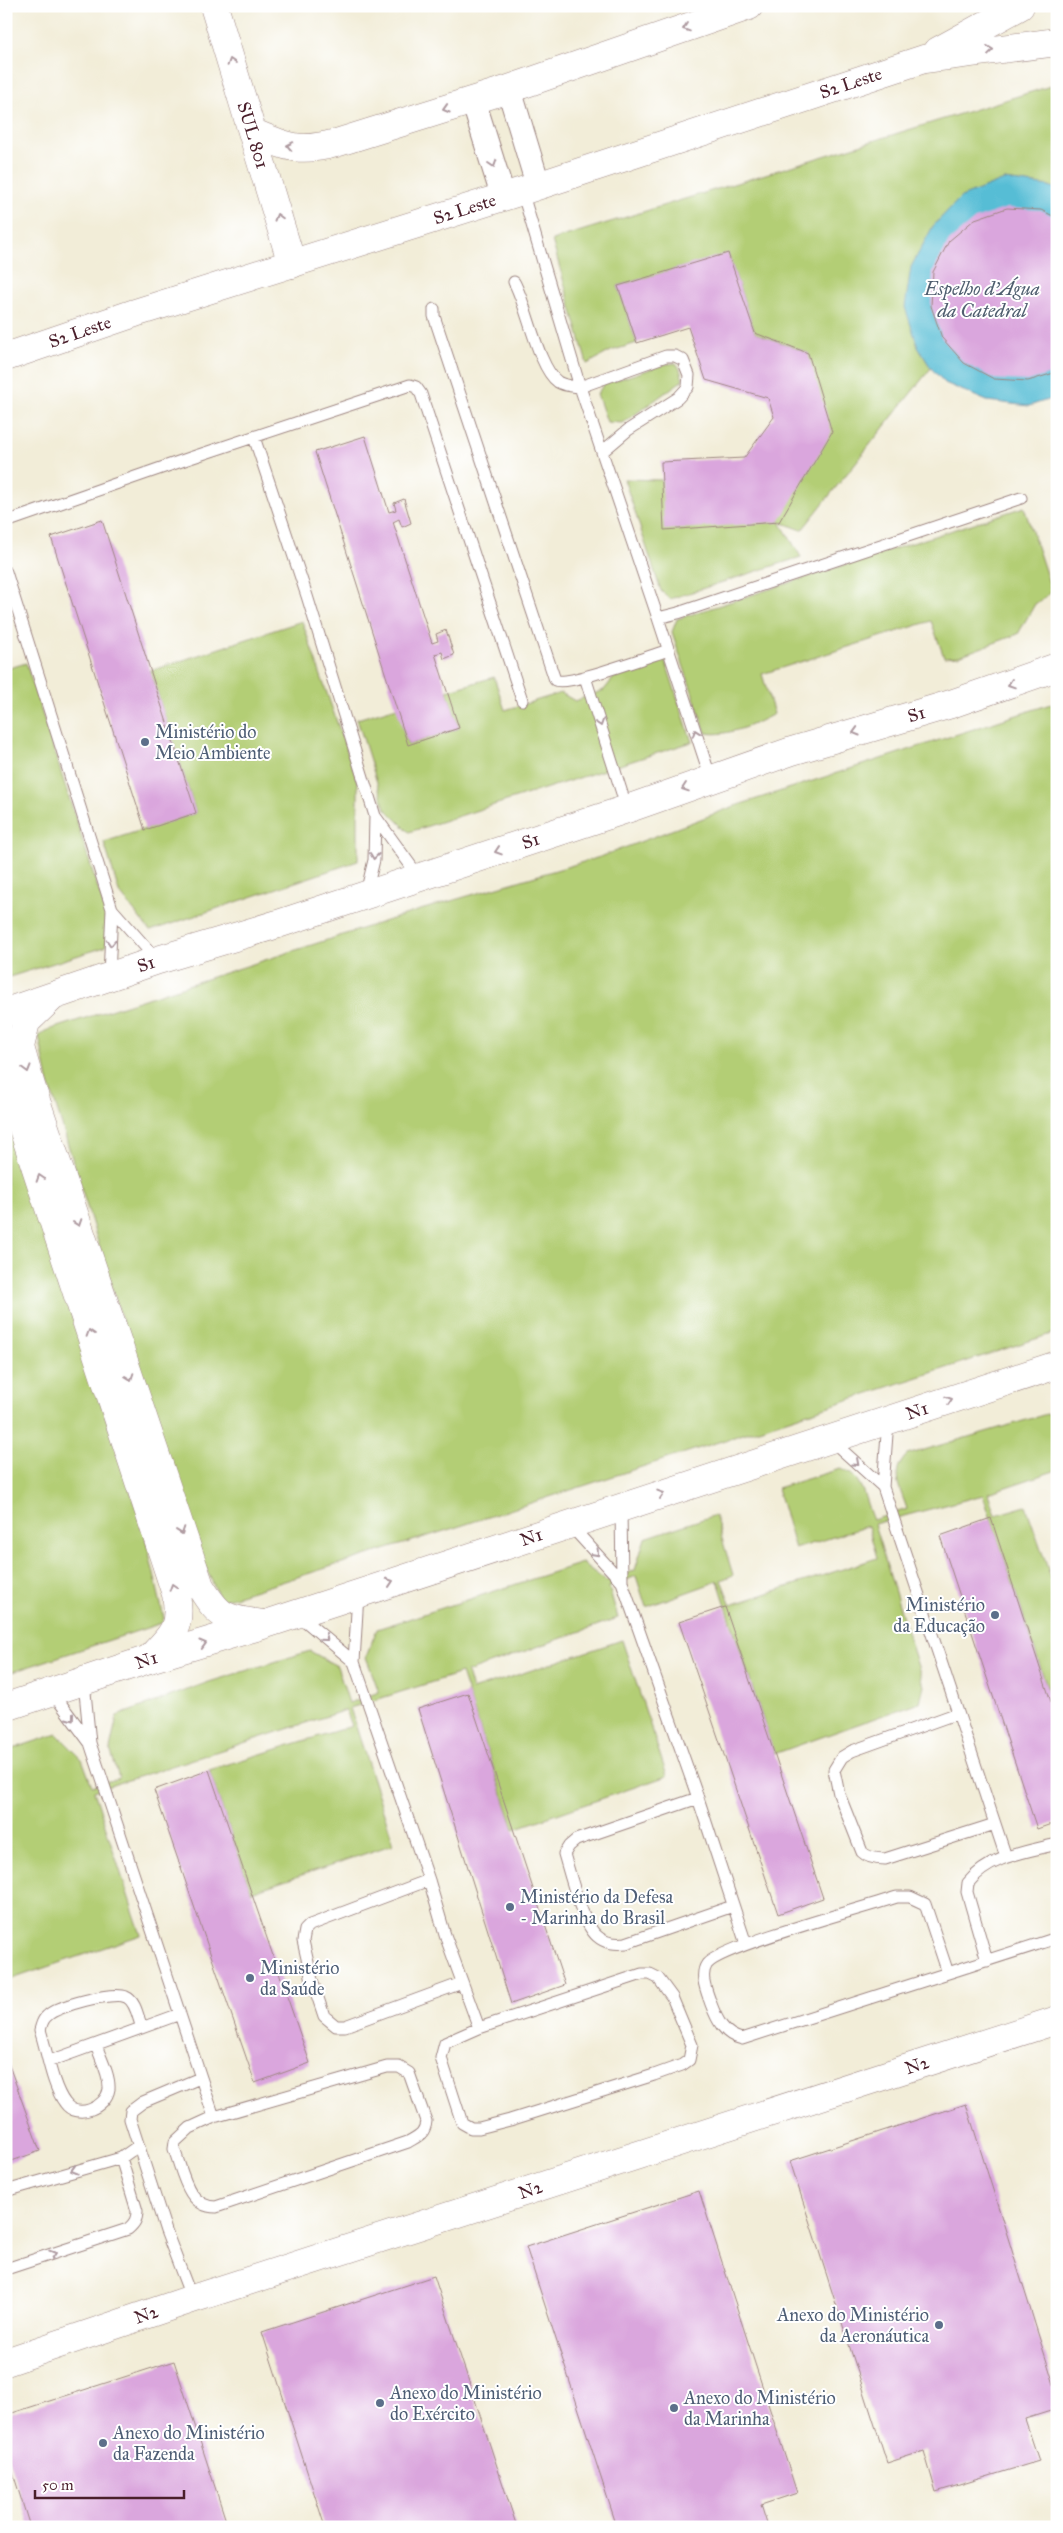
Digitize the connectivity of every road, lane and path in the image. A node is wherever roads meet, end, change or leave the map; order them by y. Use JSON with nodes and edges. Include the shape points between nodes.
{"nodes":[{"id":1,"x":214,"y":6,"type":"edge"},
{"id":2,"x":749,"y":6,"type":"edge"},
{"id":3,"x":1016,"y":8,"type":"edge"},
{"id":4,"x":1047,"y":44,"type":"edge"},
{"id":5,"x":924,"y":58,"type":"junction"},
{"id":6,"x":509,"y":89,"type":"junction"},
{"id":7,"x":473,"y":100,"type":"junction"},
{"id":8,"x":254,"y":133,"type":"junction"},
{"id":9,"x":521,"y":191,"type":"junction"},
{"id":10,"x":292,"y":264,"type":"junction"},
{"id":11,"x":514,"y":282,"type":"dead end"},
{"id":12,"x":434,"y":309,"type":"dead end"},
{"id":13,"x":6,"y":357,"type":"edge"},
{"id":14,"x":580,"y":387,"type":"junction"},
{"id":15,"x":254,"y":437,"type":"junction"},
{"id":16,"x":602,"y":452,"type":"junction"},
{"id":17,"x":1021,"y":498,"type":"dead end"},
{"id":18,"x":6,"y":522,"type":"edge"},
{"id":19,"x":6,"y":572,"type":"edge"},
{"id":20,"x":658,"y":618,"type":"junction"},
{"id":21,"x":669,"y":650,"type":"junction"},
{"id":22,"x":1057,"y":667,"type":"edge"},
{"id":23,"x":585,"y":677,"type":"junction"},
{"id":24,"x":522,"y":700,"type":"dead end"},
{"id":25,"x":711,"y":779,"type":"junction"},
{"id":26,"x":627,"y":809,"type":"junction"},
{"id":27,"x":375,"y":816,"type":"junction"},
{"id":28,"x":419,"y":877,"type":"junction"},
{"id":29,"x":365,"y":895,"type":"junction"},
{"id":30,"x":112,"y":909,"type":"junction"},
{"id":31,"x":158,"y":960,"type":"junction"},
{"id":32,"x":109,"y":978,"type":"junction"},
{"id":33,"x":51,"y":998,"type":"junction"},
{"id":34,"x":6,"y":1012,"type":"edge"},
{"id":35,"x":6,"y":1077,"type":"edge"},
{"id":36,"x":1057,"y":1365,"type":"edge"},
{"id":37,"x":888,"y":1419,"type":"junction"},
{"id":38,"x":830,"y":1439,"type":"junction"},
{"id":39,"x":883,"y":1487,"type":"junction"},
{"id":40,"x":621,"y":1507,"type":"junction"},
{"id":41,"x":570,"y":1524,"type":"junction"},
{"id":42,"x":622,"y":1582,"type":"junction"},
{"id":43,"x":358,"y":1592,"type":"junction"},
{"id":44,"x":297,"y":1614,"type":"junction"},
{"id":45,"x":266,"y":1624,"type":"junction"},
{"id":46,"x":149,"y":1659,"type":"junction"},
{"id":47,"x":354,"y":1662,"type":"junction"},
{"id":48,"x":84,"y":1682,"type":"junction"},
{"id":49,"x":52,"y":1692,"type":"junction"},
{"id":50,"x":6,"y":1707,"type":"edge"},
{"id":51,"x":958,"y":1713,"type":"junction"},
{"id":52,"x":90,"y":1743,"type":"junction"},
{"id":53,"x":698,"y":1798,"type":"junction"},
{"id":54,"x":995,"y":1824,"type":"junction"},
{"id":55,"x":1057,"y":1844,"type":"edge"},
{"id":56,"x":1006,"y":1857,"type":"junction"},
{"id":57,"x":429,"y":1880,"type":"junction"},
{"id":58,"x":733,"y":1906,"type":"junction"},
{"id":59,"x":1057,"y":1938,"type":"edge"},
{"id":60,"x":746,"y":1944,"type":"junction"},
{"id":61,"x":987,"y":1961,"type":"junction"},
{"id":62,"x":948,"y":1973,"type":"junction"},
{"id":63,"x":462,"y":1983,"type":"junction"},
{"id":64,"x":180,"y":2014,"type":"junction"},
{"id":65,"x":1057,"y":2020,"type":"edge"},
{"id":66,"x":142,"y":2028,"type":"junction"},
{"id":67,"x":479,"y":2028,"type":"junction"},
{"id":68,"x":96,"y":2045,"type":"junction"},
{"id":69,"x":50,"y":2061,"type":"junction"},
{"id":70,"x":200,"y":2078,"type":"junction"},
{"id":71,"x":214,"y":2117,"type":"junction"},
{"id":72,"x":138,"y":2146,"type":"junction"},
{"id":73,"x":121,"y":2158,"type":"junction"},
{"id":74,"x":6,"y":2191,"type":"edge"},
{"id":75,"x":6,"y":2269,"type":"edge"},
{"id":76,"x":192,"y":2299,"type":"junction"},
{"id":77,"x":6,"y":2362,"type":"edge"}],
"edges":[{"from":8,"to":1,"type":"main road","name":"SUL 801","one_way":true},
{"from":2,"to":6,"type":"main road","one_way":true},
{"from":3,"to":4,"type":"main road"},
{"from":3,"to":5,"type":"main road","name":"S2 Leste"},
{"from":5,"to":4,"type":"main road","name":"S2 Leste","one_way":true},
{"from":5,"to":9,"type":"main road","name":"S2 Leste"},
{"from":6,"to":7,"type":"main road"},
{"from":6,"to":9,"type":"street"},
{"from":7,"to":8,"type":"main road","one_way":true,"via":[[312,149],[287,147]]},
{"from":7,"to":9,"type":"street","one_way":true},
{"from":10,"to":8,"type":"main road","name":"SUL 801","one_way":true},
{"from":9,"to":10,"type":"main road","name":"S2 Leste"},
{"from":9,"to":14,"type":"lane"},
{"from":10,"to":13,"type":"main road","name":"S2 Leste"},
{"from":11,"to":14,"type":"lane","via":[[552,377],[562,384]]},
{"from":12,"to":23,"type":"lane","via":[[553,675],[559,682]]},
{"from":14,"to":16,"type":"lane"},
{"from":14,"to":16,"type":"lane","via":[[666,356],[683,360],[689,375],[688,387],[678,398],[628,430]]},
{"from":15,"to":18,"type":"lane"},
{"from":15,"to":24,"type":"lane","via":[[389,391],[410,385],[416,387]]},
{"from":15,"to":27,"type":"lane"},
{"from":16,"to":20,"type":"lane"},
{"from":17,"to":20,"type":"lane"},
{"from":19,"to":30,"type":"lane"},
{"from":20,"to":21,"type":"lane"},
{"from":21,"to":23,"type":"lane"},
{"from":25,"to":21,"type":"lane","one_way":true},
{"from":22,"to":25,"type":"main road","name":"S1","one_way":true,"via":[[951,704],[792,751]]},
{"from":23,"to":26,"type":"lane","one_way":true},
{"from":25,"to":26,"type":"main road","name":"S1","one_way":true},
{"from":26,"to":28,"type":"main road","name":"S1","one_way":true},
{"from":27,"to":28,"type":"lane"},
{"from":27,"to":29,"type":"lane","one_way":true,"via":[[374,860]]},
{"from":28,"to":29,"type":"main road","name":"S1"},
{"from":29,"to":31,"type":"main road","name":"S1"},
{"from":30,"to":31,"type":"lane"},
{"from":30,"to":32,"type":"lane","one_way":true},
{"from":31,"to":32,"type":"main road","name":"S1"},
{"from":32,"to":33,"type":"main road","name":"S1"},
{"from":33,"to":34,"type":"main road","name":"S1"},
{"from":33,"to":45,"type":"main road","one_way":true,"via":[[26,1022],[20,1047],[200,1586],[214,1609],[234,1620]]},
{"from":46,"to":35,"type":"main road","one_way":true,"via":[[170,1636],[180,1615],[176,1594]]},
{"from":37,"to":36,"type":"main road","name":"N1","one_way":true},
{"from":37,"to":38,"type":"main road","name":"N1"},
{"from":37,"to":39,"type":"lane"},
{"from":38,"to":39,"type":"lane","one_way":true},
{"from":40,"to":38,"type":"main road","name":"N1","one_way":true},
{"from":39,"to":51,"type":"lane"},
{"from":40,"to":41,"type":"main road","name":"N1"},
{"from":40,"to":42,"type":"lane"},
{"from":41,"to":42,"type":"lane","one_way":true},
{"from":43,"to":41,"type":"main road","name":"N1","one_way":true},
{"from":42,"to":53,"type":"lane"},
{"from":43,"to":44,"type":"main road","name":"N1"},
{"from":43,"to":47,"type":"lane"},
{"from":44,"to":45,"type":"main road","name":"N1"},
{"from":44,"to":47,"type":"lane","one_way":true},
{"from":46,"to":45,"type":"main road","name":"N1","one_way":true},
{"from":46,"to":48,"type":"main road","name":"N1"},
{"from":47,"to":57,"type":"lane"},
{"from":48,"to":49,"type":"main road","name":"N1"},
{"from":48,"to":52,"type":"lane"},
{"from":49,"to":50,"type":"main road","name":"N1"},
{"from":49,"to":52,"type":"lane","one_way":true},
{"from":51,"to":54,"type":"lane"},
{"from":51,"to":54,"type":"lane","via":[[842,1757],[834,1770],[839,1794],[862,1852],[876,1859],[885,1859]]},
{"from":52,"to":64,"type":"lane"},
{"from":53,"to":58,"type":"lane"},
{"from":53,"to":58,"type":"lane","via":[[576,1840],[564,1854],[574,1887],[589,1924],[597,1936],[612,1944],[626,1943]]},
{"from":54,"to":56,"type":"lane"},
{"from":55,"to":56,"type":"lane"},
{"from":56,"to":61,"type":"lane","via":[[978,1872],[968,1883],[967,1892]]},
{"from":57,"to":63,"type":"lane"},
{"from":57,"to":63,"type":"lane","via":[[310,1925],[305,1930],[303,1941],[312,1980],[324,2016],[336,2026],[345,2026]]},
{"from":58,"to":60,"type":"lane"},
{"from":59,"to":61,"type":"lane"},
{"from":60,"to":62,"type":"lane","via":[[897,1898],[910,1897],[925,1904]]},
{"from":60,"to":62,"type":"lane","via":[[713,1958],[704,1970],[703,1978],[722,2026],[729,2034],[742,2039]]},
{"from":61,"to":62,"type":"lane"},
{"from":63,"to":67,"type":"lane"},
{"from":64,"to":66,"type":"lane"},
{"from":64,"to":70,"type":"lane"},
{"from":65,"to":76,"type":"main road","name":"N2"},
{"from":66,"to":68,"type":"lane"},
{"from":66,"to":69,"type":"lane","via":[[132,2001],[117,1995],[53,2011],[42,2022],[40,2030]]},
{"from":67,"to":67,"type":"lane","via":[[445,2042],[441,2058],[459,2117],[471,2128],[510,2120],[682,2065],[690,2060],[692,2045],[672,1997],[664,1984],[650,1974]]},
{"from":68,"to":69,"type":"lane"},
{"from":68,"to":69,"type":"lane","via":[[109,2089],[100,2105],[88,2110],[76,2111],[66,2105]]},
{"from":70,"to":71,"type":"lane"},
{"from":70,"to":72,"type":"lane","via":[[134,2107],[130,2119]]},
{"from":71,"to":71,"type":"lane","via":[[190,2128],[175,2142],[174,2149],[193,2198],[206,2207],[216,2207],[408,2142],[421,2134],[426,2121],[409,2073],[399,2066]]},
{"from":72,"to":73,"type":"lane"},
{"from":72,"to":76,"type":"lane"},
{"from":73,"to":74,"type":"lane","one_way":true},
{"from":75,"to":73,"type":"lane","one_way":true,"via":[[128,2229],[137,2218]]},
{"from":76,"to":77,"type":"main road","name":"N2"}]}
